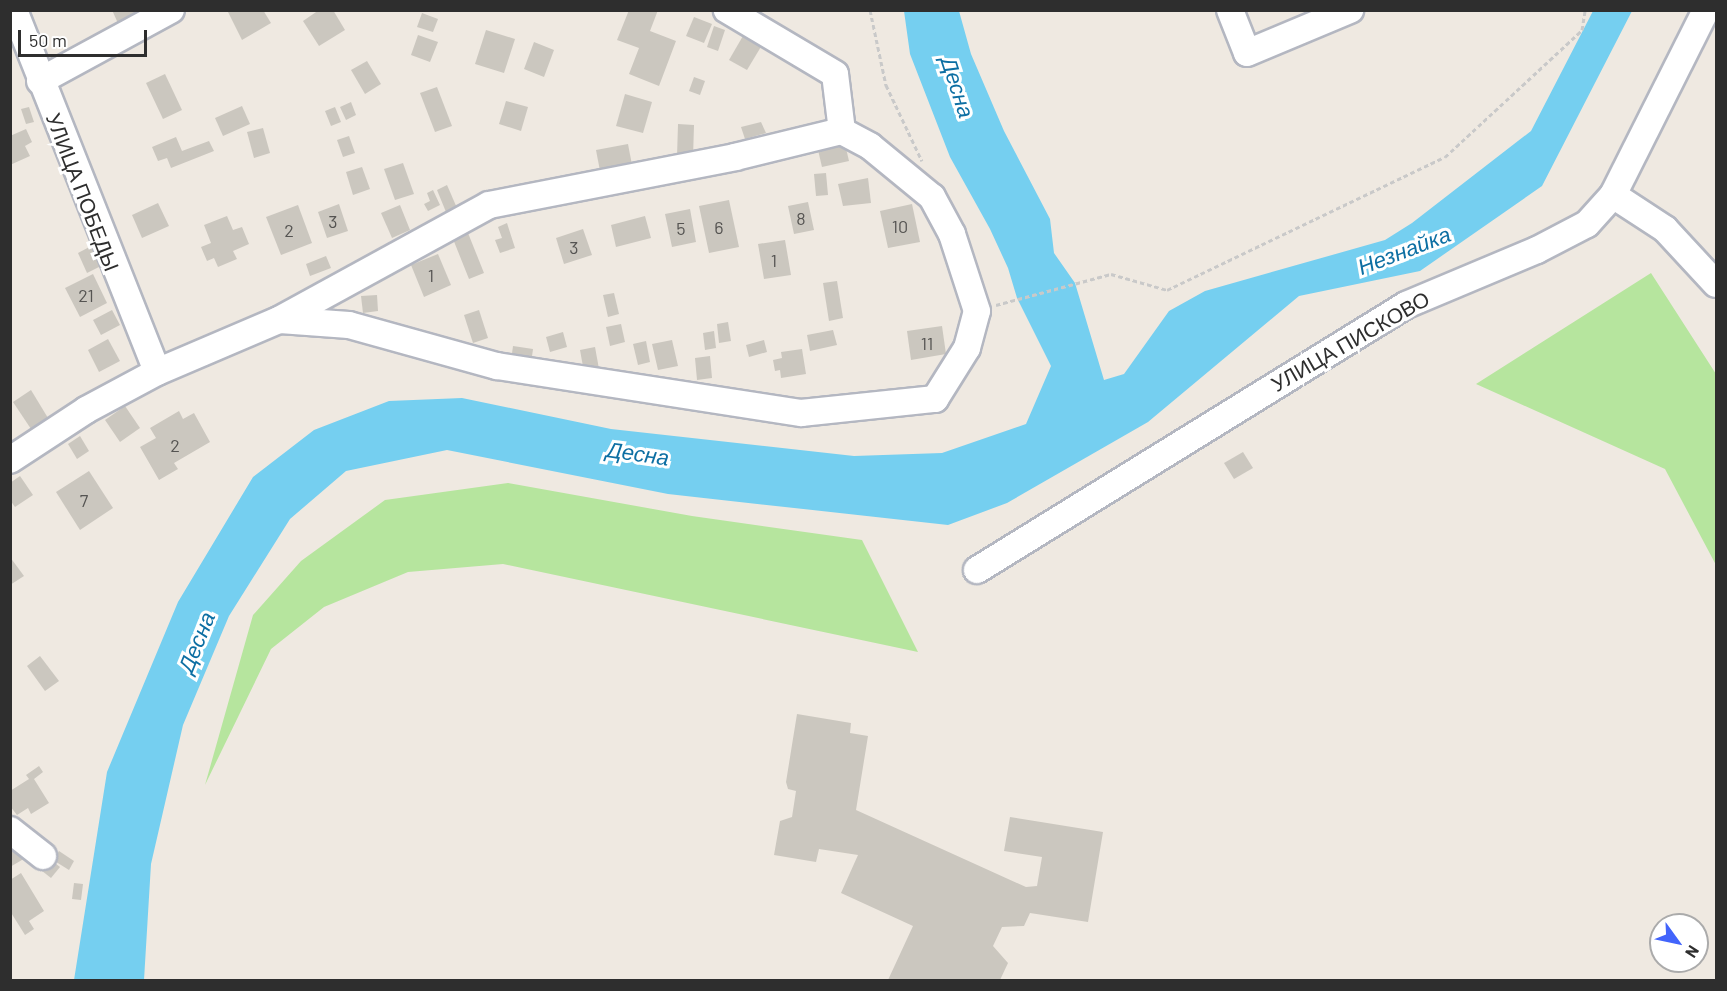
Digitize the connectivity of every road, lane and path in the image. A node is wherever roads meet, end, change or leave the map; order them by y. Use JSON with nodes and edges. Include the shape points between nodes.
{"nodes":[{"id":1,"x":14,"y":10,"type":"edge"},
{"id":2,"x":171,"y":10,"type":"edge"},
{"id":3,"x":727,"y":10,"type":"edge"},
{"id":4,"x":870,"y":10,"type":"edge"},
{"id":5,"x":1230,"y":10,"type":"edge"},
{"id":6,"x":1350,"y":10,"type":"edge"},
{"id":7,"x":1585,"y":10,"type":"edge"},
{"id":8,"x":1706,"y":10,"type":"edge"},
{"id":9,"x":40,"y":81,"type":"junction"},
{"id":10,"x":842,"y":131,"type":"junction"},
{"id":11,"x":1613,"y":195,"type":"junction"},
{"id":12,"x":932,"y":197,"type":"junction"},
{"id":13,"x":1716,"y":284,"type":"edge"},
{"id":14,"x":1004,"y":302,"type":"dead end"},
{"id":15,"x":279,"y":320,"type":"junction"},
{"id":16,"x":157,"y":372,"type":"junction"},
{"id":17,"x":10,"y":460,"type":"edge"},
{"id":18,"x":977,"y":570,"type":"dead end"},
{"id":19,"x":10,"y":830,"type":"edge"},
{"id":20,"x":43,"y":856,"type":"dead end"}],
"edges":[{"from":1,"to":9,"type":"street","name":"УЛИЦА ПОБЕДЫ"},
{"from":2,"to":9,"type":"street"},
{"from":3,"to":10,"type":"street","via":[[835,74]]},
{"from":4,"to":12,"type":"path","via":[[886,86],[927,170]]},
{"from":5,"to":6,"type":"street","via":[[1247,53]]},
{"from":7,"to":14,"type":"path","via":[[1582,30],[1445,157],[1167,290],[1111,274]]},
{"from":8,"to":11,"type":"street","name":"УЛИЦА ПИСКОВО"},
{"from":9,"to":16,"type":"street","name":"УЛИЦА ПОБЕДЫ"},
{"from":10,"to":12,"type":"street","via":[[870,146]]},
{"from":10,"to":15,"type":"street","via":[[735,157],[489,205]]},
{"from":11,"to":13,"type":"street","via":[[1665,229]]},
{"from":11,"to":18,"type":"street","name":"УЛИЦА ПИСКОВО","via":[[1587,224],[1537,250],[1406,305]]},
{"from":12,"to":15,"type":"street","via":[[952,234],[977,311],[967,348],[934,399],[801,412],[497,366],[349,325]]},
{"from":15,"to":16,"type":"street"},
{"from":16,"to":17,"type":"street","via":[[86,410]]},
{"from":19,"to":20,"type":"street"}]}
